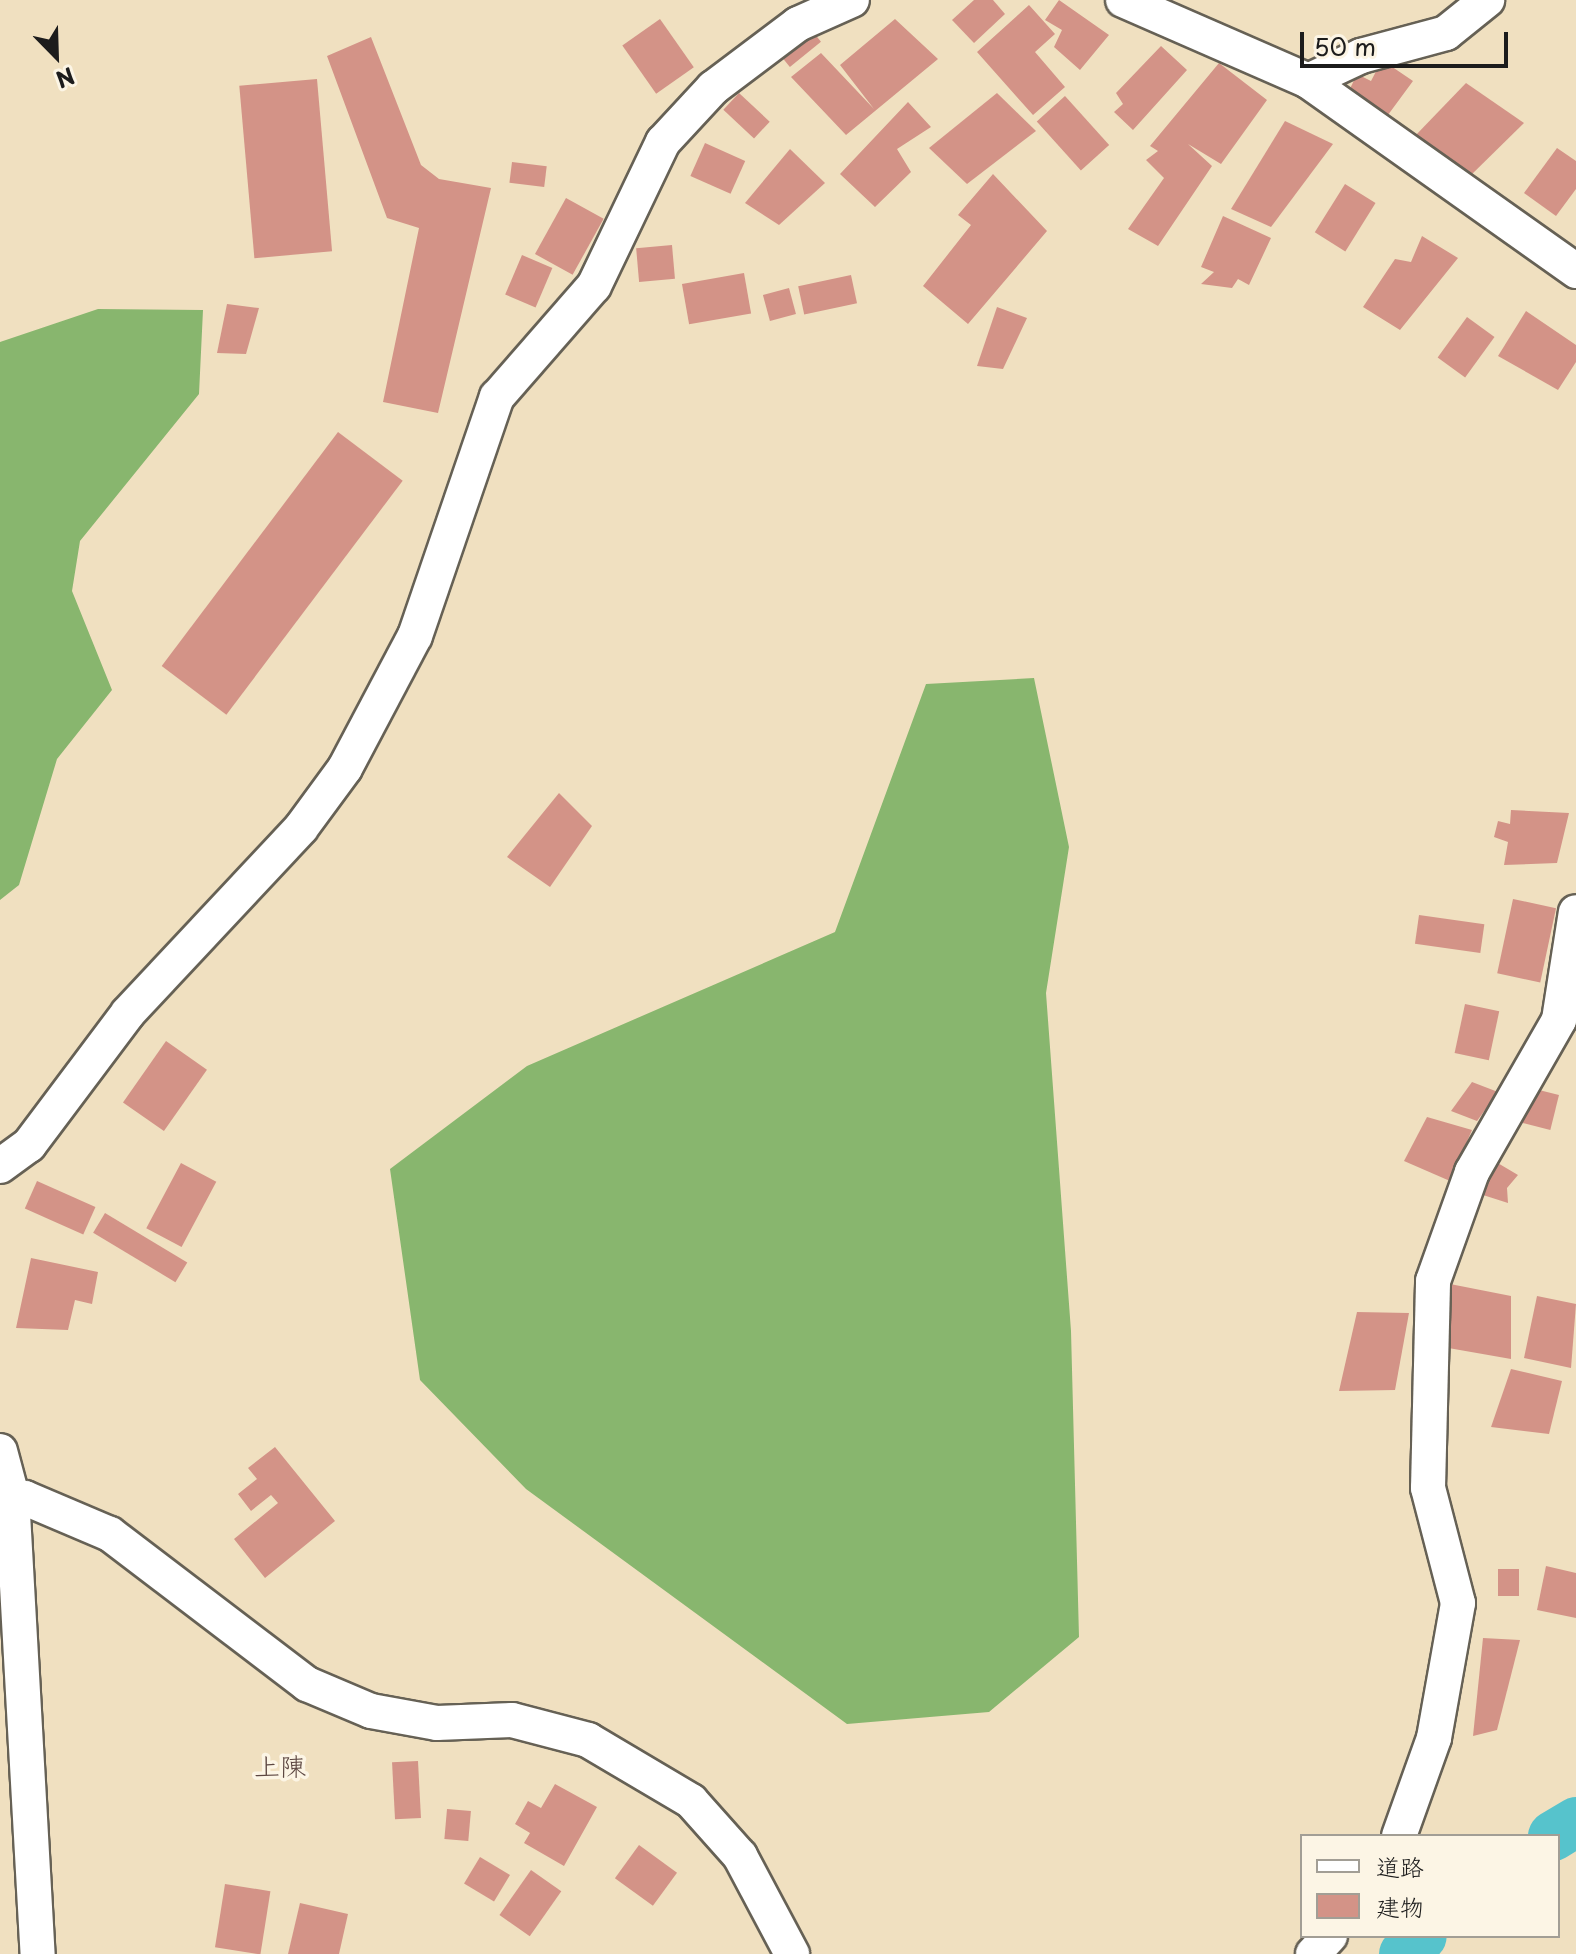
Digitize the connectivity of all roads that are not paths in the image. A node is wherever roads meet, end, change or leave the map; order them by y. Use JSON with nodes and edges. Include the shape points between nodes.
{"nodes":[{"id":1,"x":852,"y":0,"type":"edge"},
{"id":2,"x":1123,"y":0,"type":"edge"},
{"id":3,"x":1487,"y":0,"type":"edge"},
{"id":4,"x":1308,"y":81,"type":"junction"},
{"id":5,"x":1576,"y":271,"type":"edge"},
{"id":6,"x":1576,"y":912,"type":"edge"},
{"id":7,"x":0,"y":1166,"type":"edge"},
{"id":8,"x":0,"y":1451,"type":"edge"},
{"id":9,"x":6,"y":1497,"type":"edge"},
{"id":10,"x":1400,"y":1834,"type":"edge"},
{"id":11,"x":1328,"y":1938,"type":"edge"},
{"id":12,"x":37,"y":1953,"type":"edge"},
{"id":13,"x":792,"y":1954,"type":"edge"},
{"id":14,"x":1313,"y":1954,"type":"edge"}],
"edges":[{"from":1,"to":7,"type":"street","via":[[798,24],[725,79],[663,142],[594,286],[497,397],[415,636],[345,768],[301,828],[128,1013],[29,1145]]},
{"from":2,"to":4,"type":"street"},
{"from":3,"to":4,"type":"street","via":[[1446,33],[1347,61]]},
{"from":4,"to":5,"type":"street"},
{"from":6,"to":10,"type":"street","via":[[1559,1020],[1472,1172],[1433,1281],[1428,1488],[1458,1603],[1434,1738]]},
{"from":8,"to":9,"type":"street"},
{"from":9,"to":12,"type":"street"},
{"from":9,"to":13,"type":"street","via":[[110,1534],[307,1684],[371,1711],[437,1723],[512,1720],[601,1747],[691,1801],[740,1856]]},
{"from":11,"to":14,"type":"street"}]}
